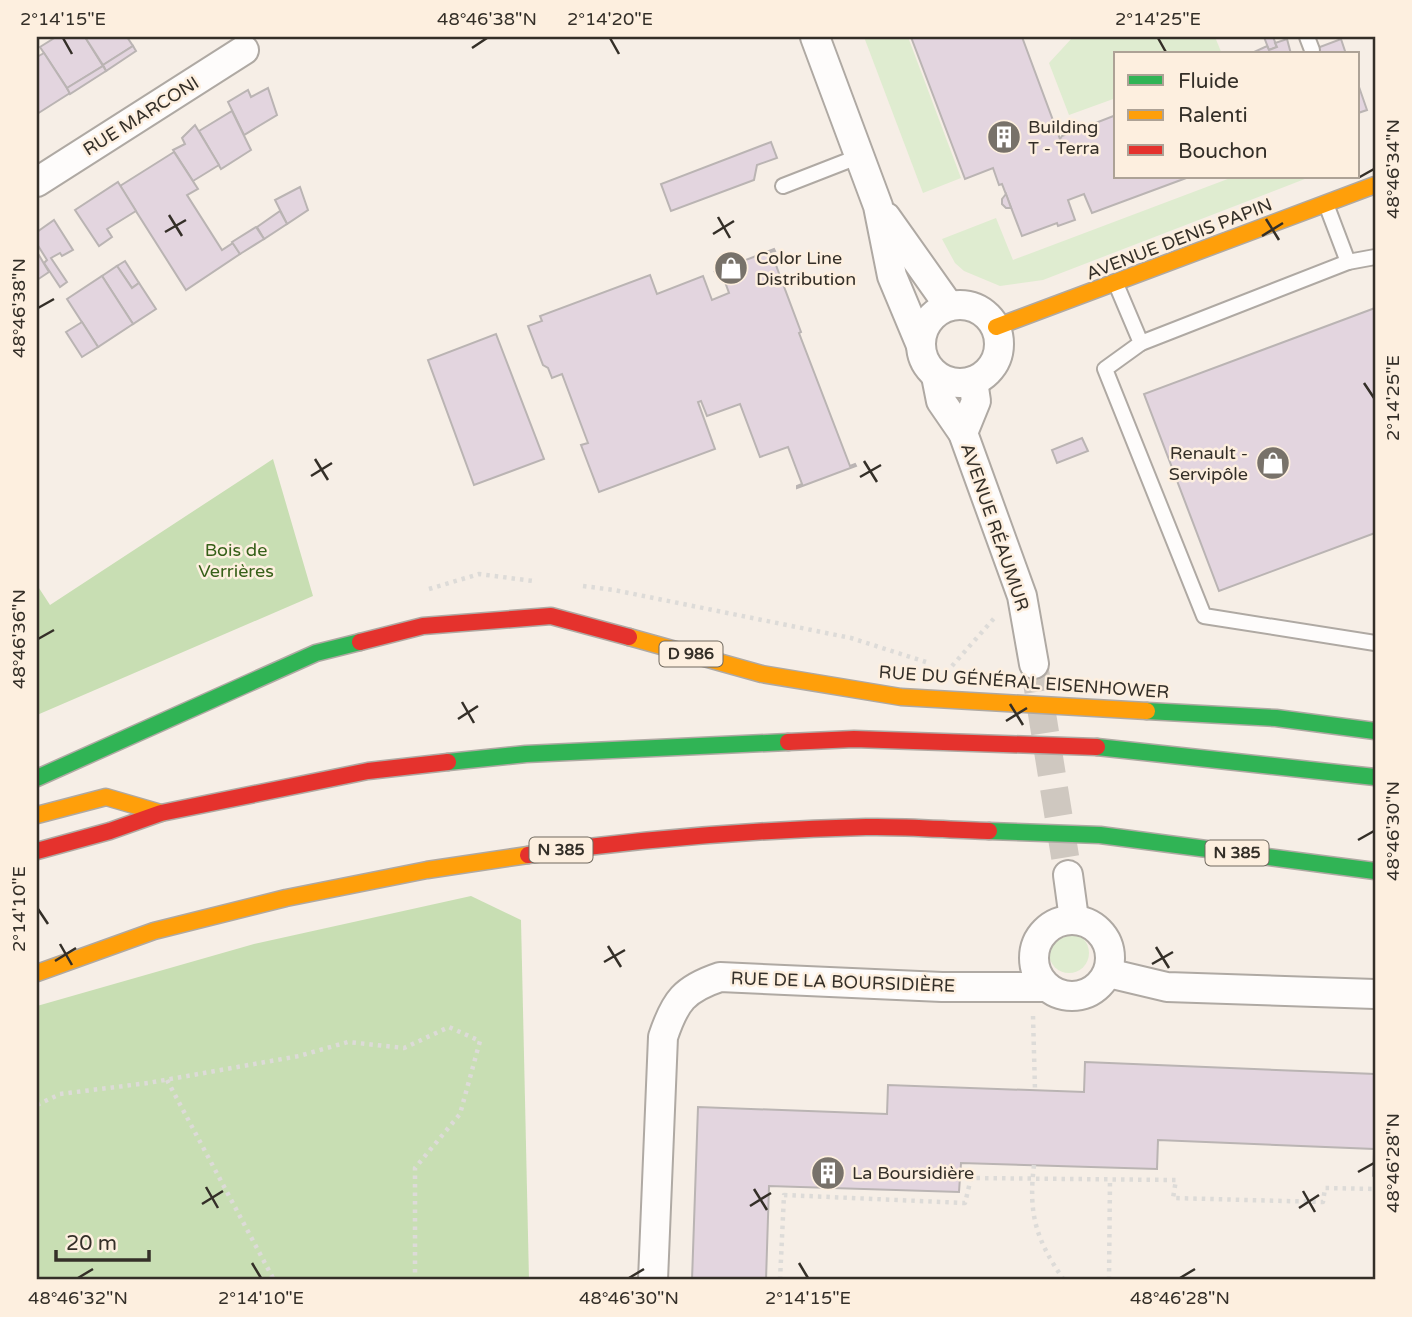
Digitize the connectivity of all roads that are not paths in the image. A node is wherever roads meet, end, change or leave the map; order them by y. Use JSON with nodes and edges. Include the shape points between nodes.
{"nodes":[{"id":1,"x":815,"y":37,"type":"edge"},
{"id":2,"x":244,"y":50,"type":"dead end"},
{"id":3,"x":860,"y":156,"type":"junction"},
{"id":4,"x":37,"y":182,"type":"edge"},
{"id":5,"x":1364,"y":184,"type":"edge"},
{"id":6,"x":783,"y":186,"type":"dead end"},
{"id":7,"x":1325,"y":204,"type":"junction"},
{"id":8,"x":878,"y":206,"type":"junction"},
{"id":9,"x":1375,"y":257,"type":"edge"},
{"id":10,"x":1348,"y":262,"type":"junction"},
{"id":11,"x":1116,"y":283,"type":"junction"},
{"id":12,"x":949,"y":306,"type":"junction"},
{"id":13,"x":996,"y":327,"type":"junction"},
{"id":14,"x":1141,"y":342,"type":"junction"},
{"id":15,"x":920,"y":343,"type":"junction"},
{"id":16,"x":936,"y":376,"type":"junction"},
{"id":17,"x":974,"y":381,"type":"junction"},
{"id":18,"x":963,"y":433,"type":"junction"},
{"id":19,"x":1375,"y":643,"type":"edge"},
{"id":20,"x":1034,"y":664,"type":"tunnel mouth"},
{"id":21,"x":1375,"y":731,"type":"edge"},
{"id":22,"x":1375,"y":777,"type":"edge"},
{"id":23,"x":37,"y":778,"type":"edge"},
{"id":24,"x":161,"y":813,"type":"junction"},
{"id":25,"x":37,"y":815,"type":"edge"},
{"id":26,"x":37,"y":851,"type":"edge"},
{"id":27,"x":1375,"y":872,"type":"edge"},
{"id":28,"x":1068,"y":874,"type":"tunnel mouth"},
{"id":29,"x":1074,"y":919,"type":"junction"},
{"id":30,"x":37,"y":973,"type":"edge"},
{"id":31,"x":1108,"y":973,"type":"junction"},
{"id":32,"x":1039,"y":987,"type":"junction"},
{"id":33,"x":1375,"y":994,"type":"edge"},
{"id":34,"x":653,"y":1280,"type":"edge"}],
"edges":[{"from":1,"to":3,"type":"street"},
{"from":2,"to":4,"type":"street","name":"RUE MARCONI"},
{"from":3,"to":6,"type":"lane"},
{"from":3,"to":8,"type":"street"},
{"from":5,"to":7,"type":"main road","name":"AVENUE DENIS PAPIN"},
{"from":7,"to":10,"type":"lane"},
{"from":7,"to":11,"type":"main road","name":"AVENUE DENIS PAPIN"},
{"from":8,"to":12,"type":"street"},
{"from":8,"to":15,"type":"street","via":[[892,276]]},
{"from":9,"to":10,"type":"lane"},
{"from":10,"to":14,"type":"lane"},
{"from":11,"to":13,"type":"main road","name":"AVENUE DENIS PAPIN"},
{"from":11,"to":14,"type":"lane"},
{"from":12,"to":13,"type":"street","via":[[981,310]]},
{"from":12,"to":15,"type":"street","via":[[929,320]]},
{"from":13,"to":17,"type":"street","via":[[999,339],[994,365]]},
{"from":14,"to":19,"type":"lane","via":[[1105,369],[1204,616]]},
{"from":15,"to":16,"type":"street","via":[[927,367]]},
{"from":16,"to":17,"type":"street","via":[[960,384]]},
{"from":16,"to":18,"type":"street","name":"AVENUE RÉAUMUR","via":[[941,401]]},
{"from":17,"to":18,"type":"street","name":"AVENUE RÉAUMUR","via":[[976,401]]},
{"from":18,"to":20,"type":"street","name":"AVENUE RÉAUMUR","via":[[1022,596]]},
{"from":21,"to":23,"type":"main road","name":"RUE DU GÉNÉRAL EISENHOWER","number":"D 986","via":[[1276,718],[901,697],[762,674],[551,616],[423,626],[316,653]]},
{"from":22,"to":24,"type":"main road","via":[[1092,746],[854,739],[513,755],[368,771]]},
{"from":24,"to":25,"type":"main road","via":[[106,797]]},
{"from":24,"to":26,"type":"main road"},
{"from":27,"to":30,"type":"main road","number":"N 385","via":[[1100,835],[869,827],[716,835],[576,848],[389,877],[154,931]]},
{"from":28,"to":29,"type":"street"},
{"from":29,"to":31,"type":"street","via":[[1091,924],[1106,939],[1111,956]]},
{"from":29,"to":32,"type":"street","via":[[1053,924],[1037,942],[1033,956]]},
{"from":31,"to":32,"type":"street","name":"RUE DE LA BOURSIDIÈRE","via":[[1084,995],[1070,997]]},
{"from":31,"to":33,"type":"street","via":[[1167,987]]},
{"from":32,"to":34,"type":"street","name":"RUE DE LA BOURSIDIÈRE","via":[[720,977],[695,985],[672,1010],[663,1037]]}]}
